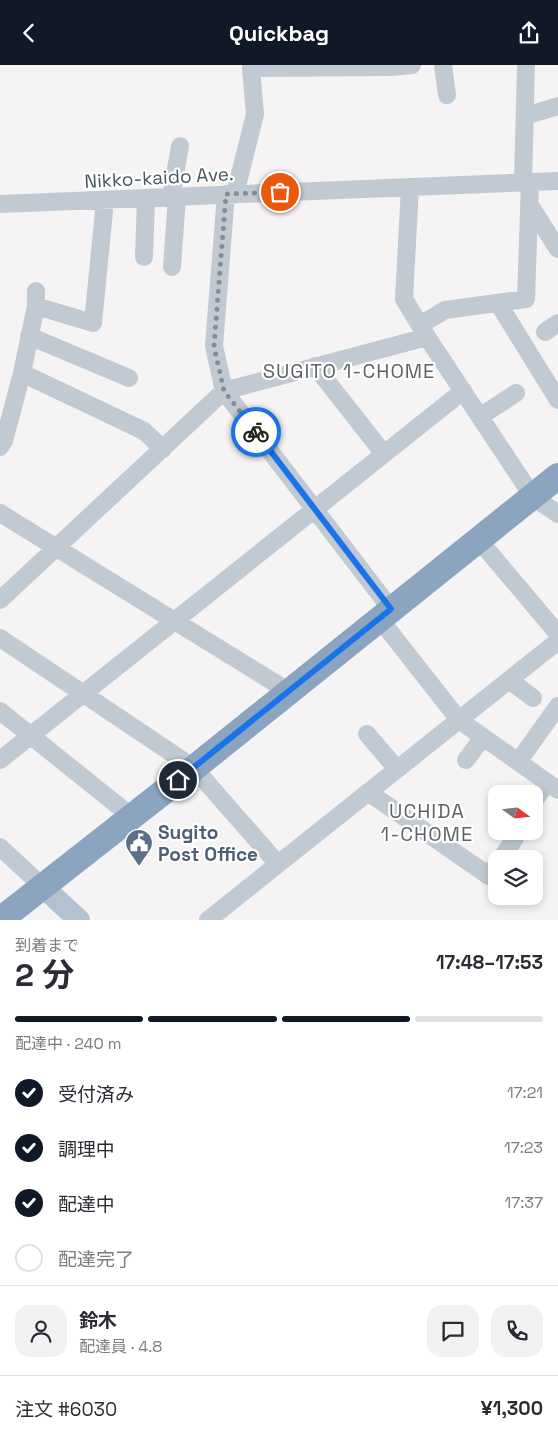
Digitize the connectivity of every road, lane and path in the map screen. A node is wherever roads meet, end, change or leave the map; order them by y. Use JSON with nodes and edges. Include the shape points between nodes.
{"nodes":[{"id":1,"x":412,"y":65,"type":"edge"},
{"id":2,"x":443,"y":65,"type":"edge"},
{"id":3,"x":526,"y":65,"type":"edge"},
{"id":4,"x":389,"y":66,"type":"edge"},
{"id":5,"x":249,"y":67,"type":"edge"},
{"id":6,"x":447,"y":95,"type":"dead end"},
{"id":7,"x":558,"y":106,"type":"edge"},
{"id":8,"x":525,"y":116,"type":"junction"},
{"id":9,"x":180,"y":146,"type":"dead end"},
{"id":10,"x":558,"y":181,"type":"edge"},
{"id":11,"x":527,"y":183,"type":"junction"},
{"id":12,"x":410,"y":187,"type":"junction"},
{"id":13,"x":231,"y":194,"type":"junction"},
{"id":14,"x":174,"y":197,"type":"junction"},
{"id":15,"x":146,"y":199,"type":"junction"},
{"id":16,"x":105,"y":201,"type":"junction"},
{"id":17,"x":0,"y":204,"type":"edge"},
{"id":18,"x":529,"y":204,"type":"junction"},
{"id":19,"x":558,"y":249,"type":"edge"},
{"id":20,"x":144,"y":257,"type":"dead end"},
{"id":21,"x":172,"y":267,"type":"dead end"},
{"id":22,"x":498,"y":303,"type":"junction"},
{"id":23,"x":423,"y":331,"type":"junction"},
{"id":24,"x":30,"y":336,"type":"junction"},
{"id":25,"x":315,"y":366,"type":"junction"},
{"id":26,"x":22,"y":373,"type":"junction"},
{"id":27,"x":129,"y":378,"type":"dead end"},
{"id":28,"x":224,"y":391,"type":"junction"},
{"id":29,"x":463,"y":391,"type":"junction"},
{"id":30,"x":516,"y":393,"type":"dead end"},
{"id":31,"x":558,"y":400,"type":"edge"},
{"id":32,"x":481,"y":416,"type":"junction"},
{"id":33,"x":2,"y":439,"type":"edge"},
{"id":34,"x":163,"y":449,"type":"junction"},
{"id":35,"x":384,"y":454,"type":"junction"},
{"id":36,"x":558,"y":476,"type":"edge"},
{"id":37,"x":533,"y":497,"type":"junction"},
{"id":38,"x":315,"y":509,"type":"junction"},
{"id":39,"x":0,"y":513,"type":"edge"},
{"id":40,"x":558,"y":515,"type":"edge"},
{"id":41,"x":478,"y":539,"type":"junction"},
{"id":42,"x":56,"y":548,"type":"junction"},
{"id":43,"x":0,"y":600,"type":"edge"},
{"id":44,"x":385,"y":613,"type":"junction"},
{"id":45,"x":174,"y":620,"type":"junction"},
{"id":46,"x":0,"y":638,"type":"edge"},
{"id":47,"x":556,"y":645,"type":"edge"},
{"id":48,"x":509,"y":680,"type":"junction"},
{"id":49,"x":288,"y":691,"type":"junction"},
{"id":50,"x":84,"y":694,"type":"junction"},
{"id":51,"x":533,"y":698,"type":"dead end"},
{"id":52,"x":558,"y":705,"type":"edge"},
{"id":53,"x":0,"y":711,"type":"edge"},
{"id":54,"x":459,"y":720,"type":"junction"},
{"id":55,"x":30,"y":735,"type":"junction"},
{"id":56,"x":367,"y":735,"type":"dead end"},
{"id":57,"x":482,"y":737,"type":"junction"},
{"id":58,"x":0,"y":760,"type":"edge"},
{"id":59,"x":466,"y":760,"type":"dead end"},
{"id":60,"x":518,"y":762,"type":"junction"},
{"id":61,"x":194,"y":767,"type":"junction"},
{"id":62,"x":397,"y":769,"type":"junction"},
{"id":63,"x":552,"y":787,"type":"edge"},
{"id":64,"x":368,"y":792,"type":"junction"},
{"id":65,"x":131,"y":816,"type":"junction"},
{"id":66,"x":0,"y":847,"type":"edge"},
{"id":67,"x":277,"y":863,"type":"junction"},
{"id":68,"x":488,"y":875,"type":"edge"},
{"id":69,"x":42,"y":886,"type":"junction"},
{"id":70,"x":0,"y":920,"type":"edge"},
{"id":71,"x":80,"y":920,"type":"edge"},
{"id":72,"x":208,"y":920,"type":"edge"}],
"edges":[{"from":1,"to":4,"type":"street"},
{"from":2,"to":6,"type":"street"},
{"from":3,"to":8,"type":"street"},
{"from":4,"to":5,"type":"street"},
{"from":5,"to":13,"type":"street","via":[[255,114]]},
{"from":7,"to":8,"type":"street"},
{"from":8,"to":11,"type":"street"},
{"from":9,"to":14,"type":"street"},
{"from":10,"to":11,"type":"street","name":"Nikko-kaido Ave."},
{"from":11,"to":12,"type":"street","name":"Nikko-kaido Ave."},
{"from":11,"to":18,"type":"street"},
{"from":12,"to":13,"type":"street","name":"Nikko-kaido Ave."},
{"from":12,"to":23,"type":"street","via":[[404,299]]},
{"from":13,"to":14,"type":"street","name":"Nikko-kaido Ave."},
{"from":13,"to":28,"type":"street","via":[[214,346]]},
{"from":14,"to":15,"type":"street","name":"Nikko-kaido Ave."},
{"from":14,"to":21,"type":"street"},
{"from":15,"to":16,"type":"street","name":"Nikko-kaido Ave."},
{"from":15,"to":20,"type":"street"},
{"from":16,"to":17,"type":"street","name":"Nikko-kaido Ave."},
{"from":16,"to":24,"type":"street","via":[[93,323],[36,299]]},
{"from":18,"to":19,"type":"street"},
{"from":18,"to":22,"type":"street","via":[[526,299]]},
{"from":22,"to":23,"type":"street","via":[[444,310]]},
{"from":22,"to":31,"type":"street"},
{"from":23,"to":25,"type":"street"},
{"from":23,"to":29,"type":"street"},
{"from":24,"to":26,"type":"street"},
{"from":24,"to":27,"type":"street"},
{"from":25,"to":28,"type":"street"},
{"from":25,"to":35,"type":"street"},
{"from":26,"to":33,"type":"street"},
{"from":26,"to":34,"type":"street","via":[[144,431]]},
{"from":28,"to":34,"type":"street"},
{"from":28,"to":38,"type":"street"},
{"from":29,"to":32,"type":"street"},
{"from":29,"to":35,"type":"street"},
{"from":30,"to":32,"type":"street"},
{"from":32,"to":37,"type":"street"},
{"from":34,"to":42,"type":"street"},
{"from":35,"to":38,"type":"street"},
{"from":36,"to":37,"type":"highway"},
{"from":37,"to":40,"type":"street"},
{"from":37,"to":41,"type":"highway"},
{"from":38,"to":44,"type":"street"},
{"from":38,"to":45,"type":"street"},
{"from":39,"to":42,"type":"street"},
{"from":41,"to":44,"type":"highway"},
{"from":41,"to":47,"type":"street"},
{"from":42,"to":43,"type":"street"},
{"from":42,"to":45,"type":"street"},
{"from":44,"to":49,"type":"highway"},
{"from":44,"to":54,"type":"street"},
{"from":45,"to":49,"type":"street"},
{"from":45,"to":50,"type":"street"},
{"from":46,"to":50,"type":"street"},
{"from":47,"to":48,"type":"street"},
{"from":48,"to":51,"type":"street"},
{"from":48,"to":54,"type":"street"},
{"from":49,"to":61,"type":"highway"},
{"from":50,"to":55,"type":"street"},
{"from":50,"to":61,"type":"street"},
{"from":52,"to":60,"type":"street"},
{"from":53,"to":55,"type":"street"},
{"from":54,"to":57,"type":"street"},
{"from":54,"to":62,"type":"street"},
{"from":55,"to":58,"type":"street"},
{"from":55,"to":65,"type":"street"},
{"from":56,"to":62,"type":"street"},
{"from":57,"to":59,"type":"street"},
{"from":57,"to":60,"type":"street"},
{"from":60,"to":63,"type":"street"},
{"from":61,"to":65,"type":"highway"},
{"from":61,"to":67,"type":"street"},
{"from":62,"to":64,"type":"street"},
{"from":64,"to":67,"type":"street"},
{"from":64,"to":68,"type":"street"},
{"from":65,"to":69,"type":"highway"},
{"from":66,"to":69,"type":"street"},
{"from":67,"to":72,"type":"street"},
{"from":69,"to":70,"type":"highway"},
{"from":69,"to":71,"type":"main road"}]}
